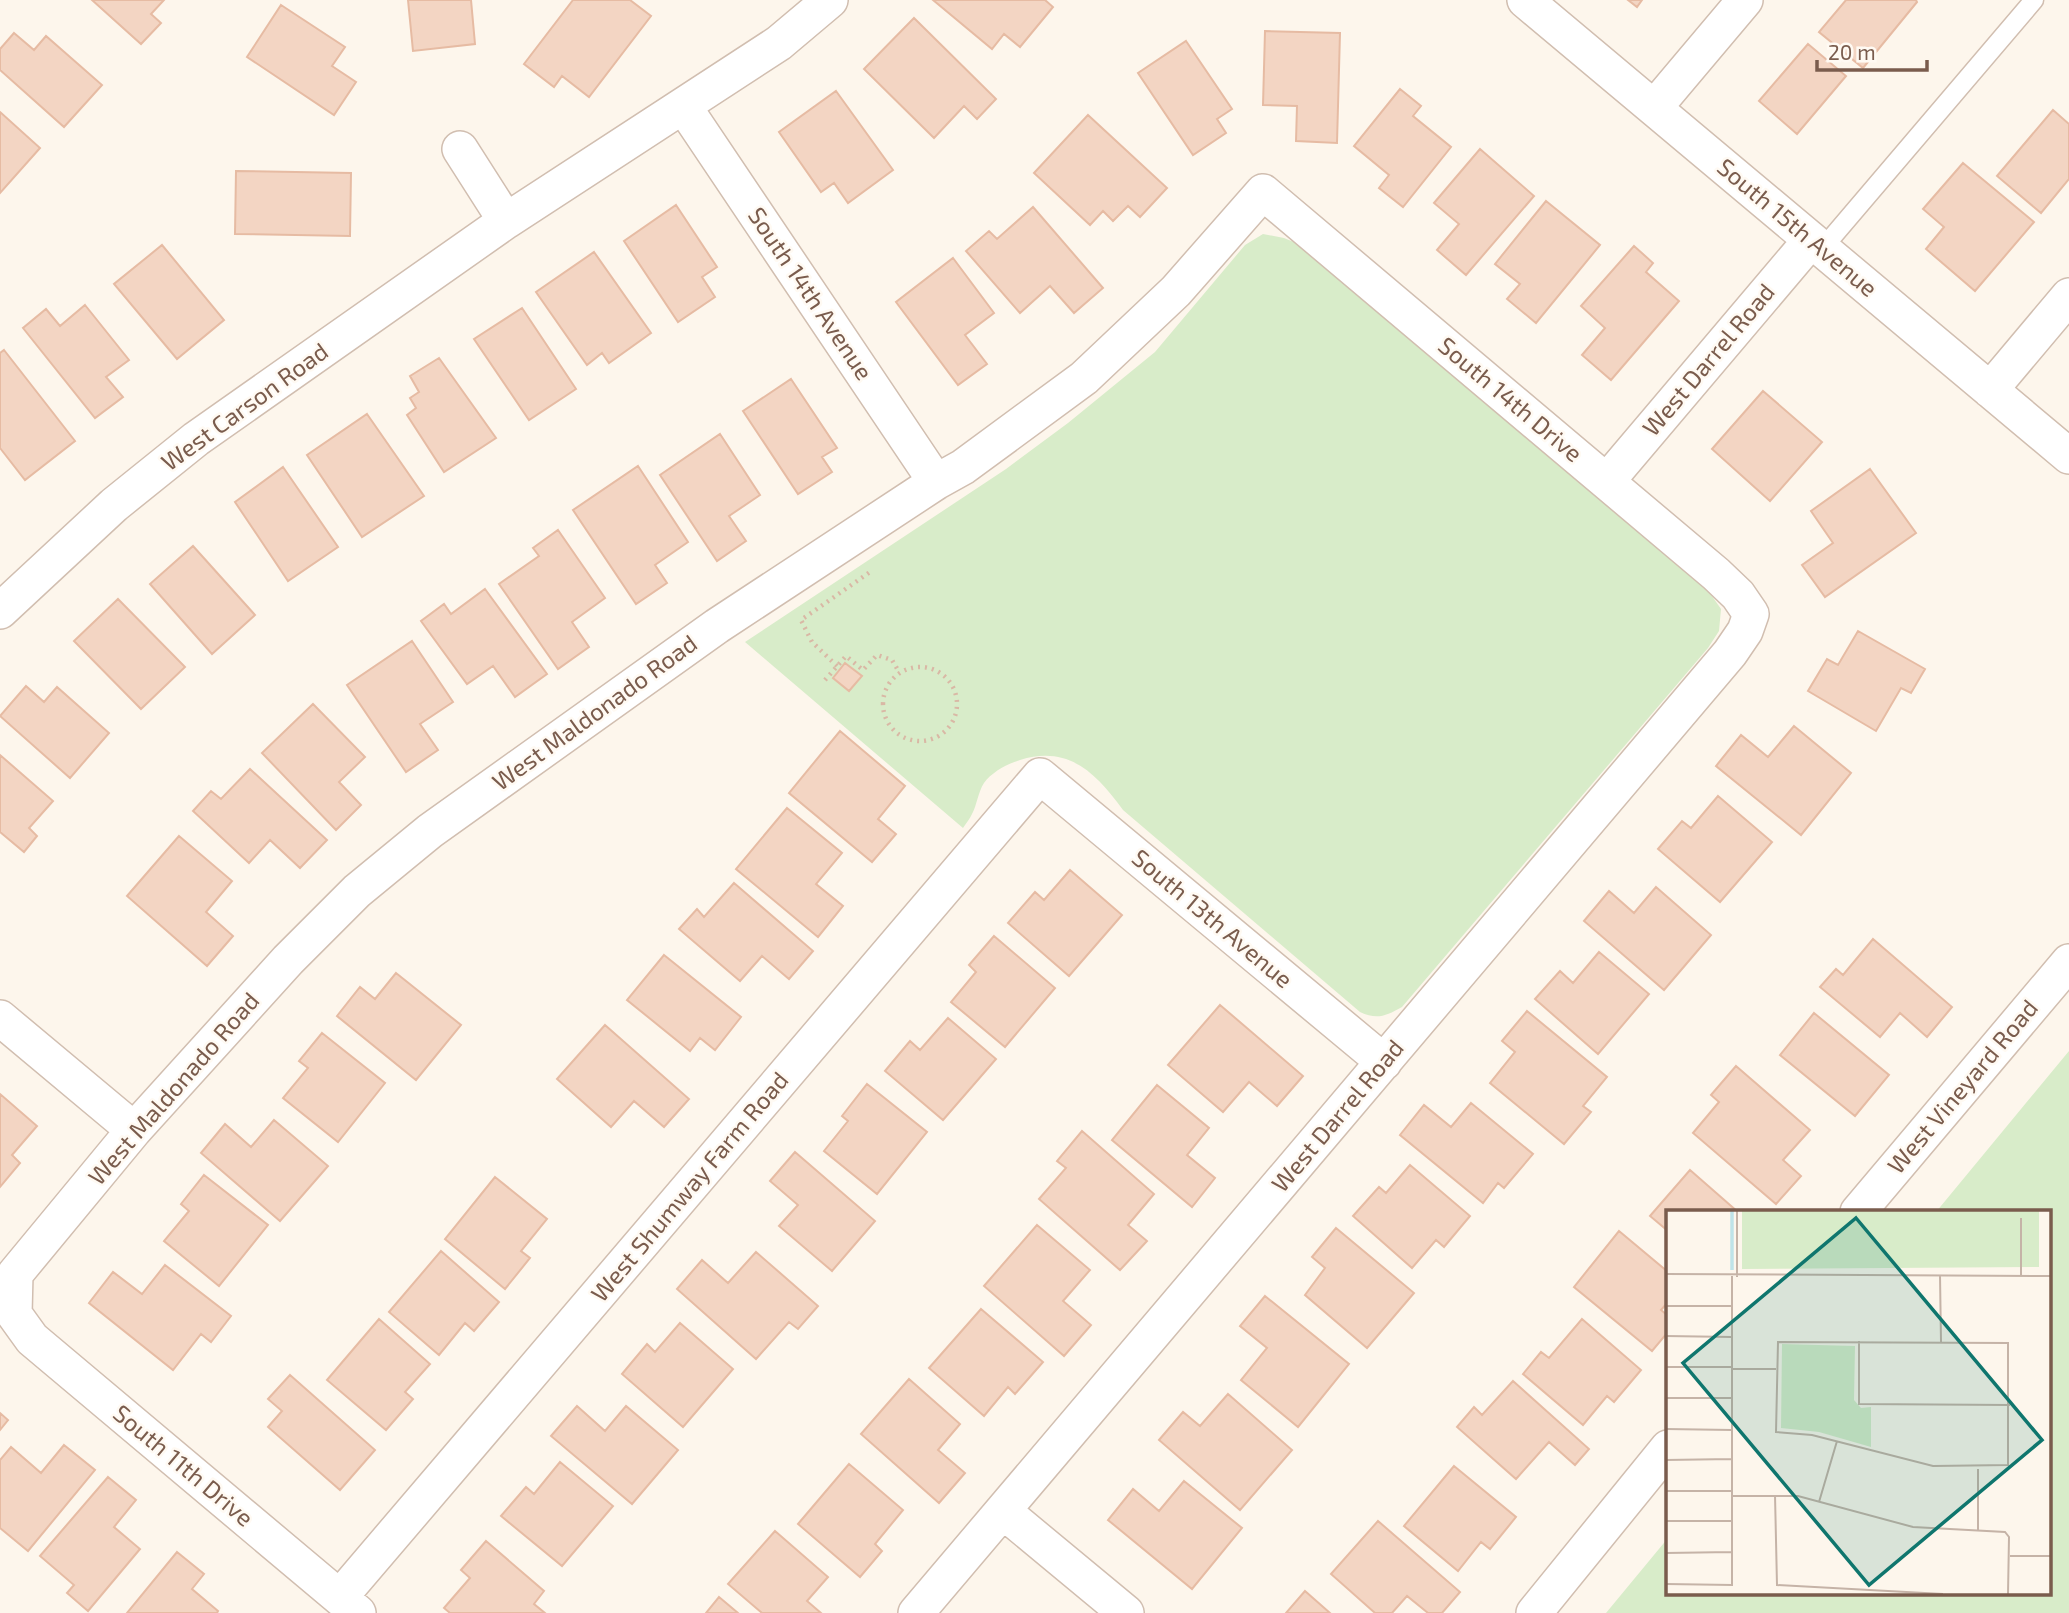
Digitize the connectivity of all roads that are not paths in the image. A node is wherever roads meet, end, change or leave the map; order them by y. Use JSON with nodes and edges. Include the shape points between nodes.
{"nodes":[{"id":1,"x":830,"y":0,"type":"edge"},
{"id":2,"x":1525,"y":0,"type":"edge"},
{"id":3,"x":1745,"y":0,"type":"edge"},
{"id":4,"x":2034,"y":0,"type":"edge"},
{"id":5,"x":684,"y":107,"type":"junction"},
{"id":6,"x":1654,"y":108,"type":"junction"},
{"id":7,"x":460,"y":149,"type":"dead end"},
{"id":8,"x":1263,"y":192,"type":"joint"},
{"id":9,"x":506,"y":221,"type":"junction"},
{"id":10,"x":1817,"y":245,"type":"junction"},
{"id":11,"x":2069,"y":296,"type":"edge"},
{"id":12,"x":1990,"y":390,"type":"junction"},
{"id":13,"x":2069,"y":456,"type":"edge"},
{"id":14,"x":1607,"y":481,"type":"junction"},
{"id":15,"x":936,"y":482,"type":"junction"},
{"id":16,"x":0,"y":611,"type":"edge"},
{"id":17,"x":1751,"y":614,"type":"joint"},
{"id":18,"x":1040,"y":776,"type":"joint"},
{"id":19,"x":2069,"y":962,"type":"edge"},
{"id":20,"x":0,"y":1018,"type":"edge"},
{"id":21,"x":1384,"y":1062,"type":"junction"},
{"id":22,"x":134,"y":1130,"type":"junction"},
{"id":23,"x":1860,"y":1210,"type":"edge"},
{"id":24,"x":14,"y":1314,"type":"joint"},
{"id":25,"x":1666,"y":1450,"type":"edge"},
{"id":26,"x":1003,"y":1511,"type":"junction"},
{"id":27,"x":349,"y":1605,"type":"edge"},
{"id":28,"x":916,"y":1613,"type":"edge"},
{"id":29,"x":1126,"y":1613,"type":"edge"},
{"id":30,"x":1534,"y":1613,"type":"edge"}],
"edges":[{"from":1,"to":5,"type":"street","name":"West Carson Road","via":[[779,43]]},
{"from":2,"to":6,"type":"street","name":"South 15th Avenue"},
{"from":3,"to":6,"type":"street"},
{"from":4,"to":10,"type":"lane"},
{"from":5,"to":9,"type":"street","name":"West Carson Road"},
{"from":5,"to":15,"type":"street","name":"South 14th Avenue"},
{"from":6,"to":10,"type":"street","name":"South 15th Avenue"},
{"from":7,"to":9,"type":"street"},
{"from":8,"to":14,"type":"street","name":"South 14th Drive"},
{"from":8,"to":15,"type":"street","name":"West Maldonado Road","via":[[1176,291],[1084,378]]},
{"from":9,"to":16,"type":"street","name":"West Carson Road","via":[[196,439],[114,505]]},
{"from":10,"to":12,"type":"street","name":"South 15th Avenue"},
{"from":10,"to":14,"type":"street","name":"West Darrel Road"},
{"from":11,"to":12,"type":"street"},
{"from":12,"to":13,"type":"street","name":"South 15th Avenue"},
{"from":14,"to":17,"type":"street","name":"South 14th Drive","via":[[1731,588]]},
{"from":15,"to":22,"type":"street","name":"West Maldonado Road","via":[[717,626],[430,831],[357,891],[288,960]]},
{"from":17,"to":21,"type":"street","name":"West Darrel Road","via":[[1730,653]]},
{"from":18,"to":21,"type":"street","name":"South 13th Avenue"},
{"from":18,"to":27,"type":"street","name":"West Shumway Farm Road"},
{"from":19,"to":23,"type":"street","name":"West Vineyard Road"},
{"from":20,"to":22,"type":"street"},
{"from":21,"to":26,"type":"street","name":"West Darrel Road"},
{"from":22,"to":24,"type":"street","name":"West Maldonado Road","via":[[15,1274]]},
{"from":24,"to":27,"type":"street","name":"South 11th Drive","via":[[32,1339]]},
{"from":25,"to":30,"type":"street"},
{"from":26,"to":28,"type":"street","name":"West Darrel Road"},
{"from":26,"to":29,"type":"street"}]}
